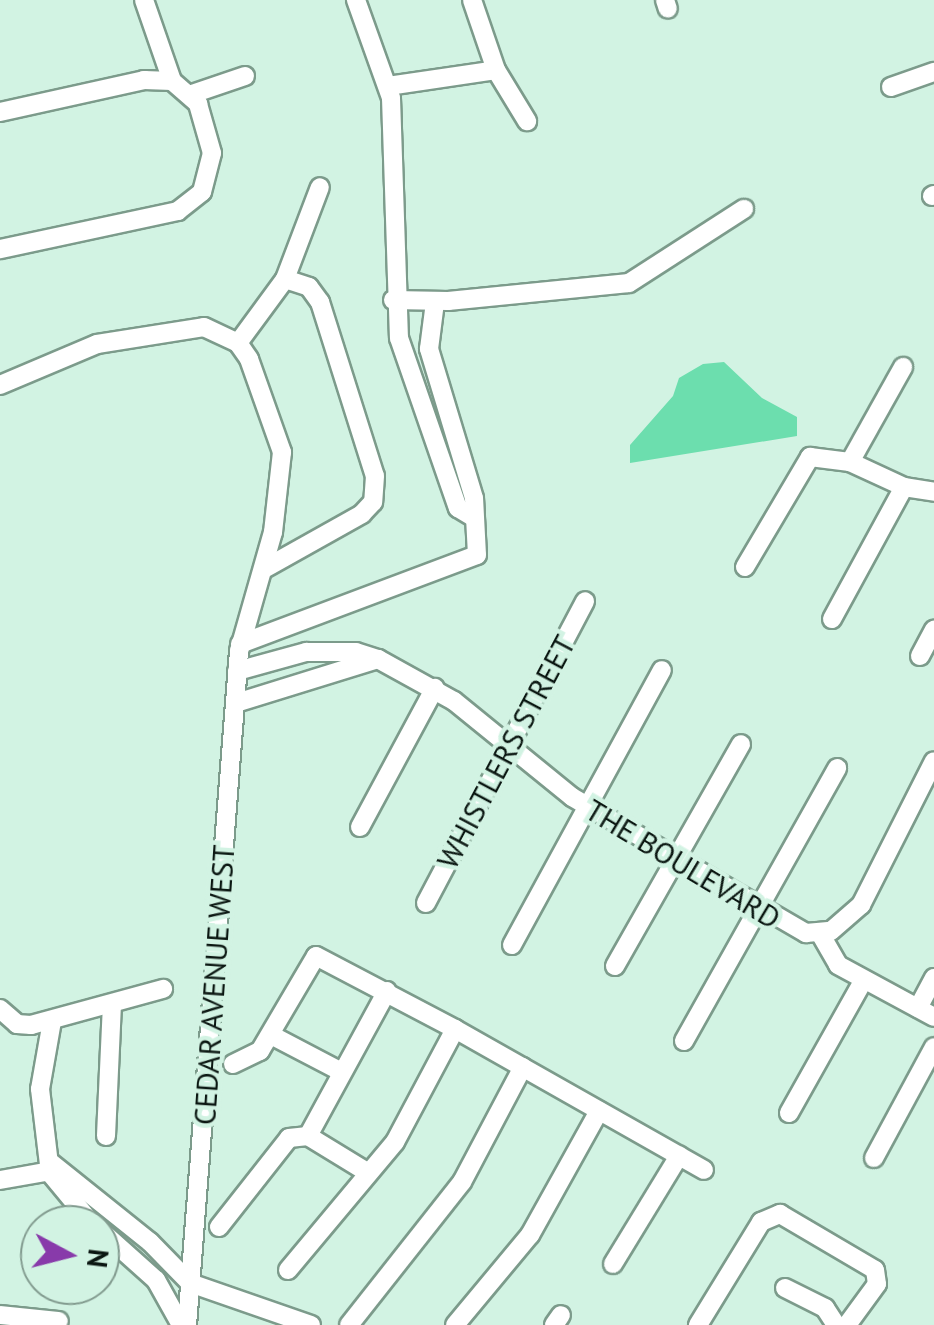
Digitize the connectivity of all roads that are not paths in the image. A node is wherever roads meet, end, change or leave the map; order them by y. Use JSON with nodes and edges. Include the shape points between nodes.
{"nodes":[{"id":1,"x":144,"y":0,"type":"edge"},
{"id":2,"x":356,"y":0,"type":"edge"},
{"id":3,"x":472,"y":0,"type":"edge"},
{"id":4,"x":496,"y":70,"type":"junction"},
{"id":5,"x":934,"y":72,"type":"edge"},
{"id":6,"x":245,"y":76,"type":"dead end"},
{"id":7,"x":172,"y":81,"type":"junction"},
{"id":8,"x":388,"y":86,"type":"junction"},
{"id":9,"x":891,"y":88,"type":"dead end"},
{"id":10,"x":192,"y":94,"type":"junction"},
{"id":11,"x":0,"y":112,"type":"edge"},
{"id":12,"x":528,"y":122,"type":"dead end"},
{"id":13,"x":320,"y":187,"type":"dead end"},
{"id":14,"x":744,"y":209,"type":"dead end"},
{"id":15,"x":0,"y":249,"type":"edge"},
{"id":16,"x":285,"y":279,"type":"junction"},
{"id":17,"x":393,"y":300,"type":"junction"},
{"id":18,"x":435,"y":302,"type":"junction"},
{"id":19,"x":238,"y":343,"type":"junction"},
{"id":20,"x":429,"y":349,"type":"junction"},
{"id":21,"x":405,"y":354,"type":"junction"},
{"id":22,"x":904,"y":366,"type":"dead end"},
{"id":23,"x":0,"y":384,"type":"edge"},
{"id":24,"x":850,"y":462,"type":"junction"},
{"id":25,"x":904,"y":487,"type":"junction"},
{"id":26,"x":934,"y":492,"type":"edge"},
{"id":27,"x":473,"y":517,"type":"junction"},
{"id":28,"x":745,"y":567,"type":"dead end"},
{"id":29,"x":264,"y":569,"type":"junction"},
{"id":30,"x":584,"y":601,"type":"dead end"},
{"id":31,"x":832,"y":618,"type":"dead end"},
{"id":32,"x":934,"y":630,"type":"edge"},
{"id":33,"x":240,"y":644,"type":"junction"},
{"id":34,"x":920,"y":656,"type":"dead end"},
{"id":35,"x":378,"y":659,"type":"junction"},
{"id":36,"x":662,"y":670,"type":"dead end"},
{"id":37,"x":237,"y":671,"type":"junction"},
{"id":38,"x":435,"y":688,"type":"junction"},
{"id":39,"x":236,"y":702,"type":"junction"},
{"id":40,"x":742,"y":744,"type":"dead end"},
{"id":41,"x":510,"y":746,"type":"junction"},
{"id":42,"x":934,"y":761,"type":"edge"},
{"id":43,"x":837,"y":768,"type":"dead end"},
{"id":44,"x":585,"y":806,"type":"junction"},
{"id":45,"x":360,"y":827,"type":"dead end"},
{"id":46,"x":680,"y":855,"type":"junction"},
{"id":47,"x":426,"y":903,"type":"dead end"},
{"id":48,"x":758,"y":911,"type":"junction"},
{"id":49,"x":821,"y":934,"type":"junction"},
{"id":50,"x":512,"y":944,"type":"dead end"},
{"id":51,"x":615,"y":966,"type":"dead end"},
{"id":52,"x":934,"y":978,"type":"edge"},
{"id":53,"x":863,"y":981,"type":"junction"},
{"id":54,"x":163,"y":989,"type":"dead end"},
{"id":55,"x":387,"y":991,"type":"junction"},
{"id":56,"x":112,"y":1005,"type":"junction"},
{"id":57,"x":0,"y":1009,"type":"edge"},
{"id":58,"x":926,"y":1012,"type":"edge"},
{"id":59,"x":52,"y":1021,"type":"junction"},
{"id":60,"x":455,"y":1029,"type":"junction"},
{"id":61,"x":272,"y":1035,"type":"junction"},
{"id":62,"x":684,"y":1040,"type":"dead end"},
{"id":63,"x":934,"y":1048,"type":"edge"},
{"id":64,"x":233,"y":1064,"type":"dead end"},
{"id":65,"x":523,"y":1067,"type":"junction"},
{"id":66,"x":340,"y":1072,"type":"junction"},
{"id":67,"x":599,"y":1111,"type":"junction"},
{"id":68,"x":789,"y":1113,"type":"dead end"},
{"id":69,"x":106,"y":1136,"type":"dead end"},
{"id":70,"x":308,"y":1136,"type":"junction"},
{"id":71,"x":680,"y":1156,"type":"junction"},
{"id":72,"x":874,"y":1158,"type":"dead end"},
{"id":73,"x":53,"y":1168,"type":"junction"},
{"id":74,"x":704,"y":1170,"type":"dead end"},
{"id":75,"x":367,"y":1172,"type":"junction"},
{"id":76,"x":0,"y":1180,"type":"edge"},
{"id":77,"x":84,"y":1205,"type":"edge"},
{"id":78,"x":219,"y":1227,"type":"dead end"},
{"id":79,"x":120,"y":1230,"type":"edge"},
{"id":80,"x":120,"y":1247,"type":"edge"},
{"id":81,"x":161,"y":1252,"type":"junction"},
{"id":82,"x":613,"y":1264,"type":"dead end"},
{"id":83,"x":146,"y":1270,"type":"junction"},
{"id":84,"x":288,"y":1270,"type":"dead end"},
{"id":85,"x":190,"y":1283,"type":"junction"},
{"id":86,"x":785,"y":1288,"type":"dead end"},
{"id":87,"x":0,"y":1315,"type":"edge"},
{"id":88,"x":59,"y":1321,"type":"dead end"},
{"id":89,"x":184,"y":1325,"type":"edge"},
{"id":90,"x":311,"y":1325,"type":"edge"},
{"id":91,"x":349,"y":1325,"type":"edge"},
{"id":92,"x":455,"y":1325,"type":"edge"},
{"id":93,"x":698,"y":1325,"type":"edge"},
{"id":94,"x":836,"y":1325,"type":"edge"},
{"id":95,"x":847,"y":1325,"type":"edge"}],
"edges":[{"from":1,"to":7,"type":"street"},
{"from":2,"to":8,"type":"street"},
{"from":3,"to":4,"type":"street"},
{"from":4,"to":8,"type":"street"},
{"from":4,"to":12,"type":"street"},
{"from":5,"to":9,"type":"street"},
{"from":6,"to":10,"type":"street"},
{"from":7,"to":10,"type":"street"},
{"from":7,"to":11,"type":"street","via":[[144,80]]},
{"from":8,"to":17,"type":"street"},
{"from":10,"to":15,"type":"street","via":[[212,153],[208,181],[196,199],[168,214]]},
{"from":13,"to":16,"type":"street"},
{"from":14,"to":18,"type":"street","via":[[636,282]]},
{"from":16,"to":19,"type":"street"},
{"from":16,"to":29,"type":"street","via":[[308,287],[320,302],[376,486],[362,514]]},
{"from":17,"to":18,"type":"street"},
{"from":17,"to":21,"type":"street"},
{"from":18,"to":20,"type":"street"},
{"from":19,"to":23,"type":"street","via":[[204,328],[166,328],[52,358]]},
{"from":19,"to":29,"type":"street","name":"CEDAR AVENUE WEST","via":[[282,452]]},
{"from":20,"to":21,"type":"street"},
{"from":20,"to":27,"type":"street","via":[[474,498]]},
{"from":21,"to":27,"type":"street","via":[[458,508]]},
{"from":22,"to":24,"type":"street"},
{"from":24,"to":25,"type":"street"},
{"from":24,"to":28,"type":"street","via":[[810,458]]},
{"from":25,"to":26,"type":"street"},
{"from":25,"to":31,"type":"street"},
{"from":27,"to":33,"type":"street","via":[[478,548],[464,564]]},
{"from":29,"to":33,"type":"street","name":"CEDAR AVENUE WEST"},
{"from":30,"to":41,"type":"street","name":"WHISTLERS STREET"},
{"from":32,"to":34,"type":"street"},
{"from":33,"to":37,"type":"street","name":"CEDAR AVENUE WEST"},
{"from":35,"to":37,"type":"street","name":"THE BOULEVARD","via":[[306,652]]},
{"from":35,"to":38,"type":"street","name":"THE BOULEVARD"},
{"from":35,"to":39,"type":"street"},
{"from":36,"to":44,"type":"street"},
{"from":37,"to":39,"type":"street","name":"CEDAR AVENUE WEST"},
{"from":38,"to":41,"type":"street","name":"THE BOULEVARD"},
{"from":38,"to":45,"type":"street"},
{"from":39,"to":85,"type":"street","name":"CEDAR AVENUE WEST"},
{"from":40,"to":46,"type":"street"},
{"from":41,"to":44,"type":"street","name":"THE BOULEVARD"},
{"from":41,"to":47,"type":"street","name":"WHISTLERS STREET"},
{"from":42,"to":49,"type":"street","name":"THE BOULEVARD","via":[[861,905]]},
{"from":43,"to":48,"type":"street"},
{"from":44,"to":46,"type":"street","name":"THE BOULEVARD"},
{"from":44,"to":50,"type":"street"},
{"from":46,"to":48,"type":"street","name":"THE BOULEVARD"},
{"from":46,"to":51,"type":"street"},
{"from":48,"to":49,"type":"street","name":"THE BOULEVARD"},
{"from":48,"to":62,"type":"street"},
{"from":49,"to":53,"type":"street","via":[[832,959]]},
{"from":52,"to":58,"type":"street"},
{"from":53,"to":58,"type":"street"},
{"from":53,"to":68,"type":"street"},
{"from":54,"to":56,"type":"street"},
{"from":55,"to":60,"type":"street"},
{"from":55,"to":61,"type":"street","via":[[316,956]]},
{"from":55,"to":66,"type":"street"},
{"from":56,"to":59,"type":"street"},
{"from":56,"to":69,"type":"street"},
{"from":57,"to":59,"type":"street","via":[[24,1026]]},
{"from":59,"to":73,"type":"street","via":[[40,1089]]},
{"from":60,"to":65,"type":"street"},
{"from":60,"to":75,"type":"street","via":[[398,1138]]},
{"from":61,"to":64,"type":"street","via":[[254,1056]]},
{"from":61,"to":66,"type":"street"},
{"from":63,"to":72,"type":"street"},
{"from":65,"to":67,"type":"street"},
{"from":65,"to":91,"type":"street","via":[[462,1182]]},
{"from":66,"to":70,"type":"street"},
{"from":67,"to":71,"type":"street"},
{"from":67,"to":92,"type":"street","via":[[530,1236]]},
{"from":70,"to":75,"type":"street"},
{"from":70,"to":78,"type":"street","via":[[283,1142]]},
{"from":71,"to":74,"type":"street"},
{"from":71,"to":82,"type":"street"},
{"from":73,"to":76,"type":"street"},
{"from":73,"to":77,"type":"street"},
{"from":75,"to":84,"type":"street"},
{"from":79,"to":81,"type":"street"},
{"from":80,"to":83,"type":"street"},
{"from":81,"to":83,"type":"street"},
{"from":81,"to":85,"type":"street"},
{"from":83,"to":89,"type":"street"},
{"from":85,"to":89,"type":"street","name":"CEDAR AVENUE WEST"},
{"from":85,"to":90,"type":"street"},
{"from":86,"to":94,"type":"street","via":[[825,1308]]},
{"from":87,"to":88,"type":"street"},
{"from":93,"to":95,"type":"street","via":[[761,1222],[780,1214],[876,1270],[877,1284]]}]}
